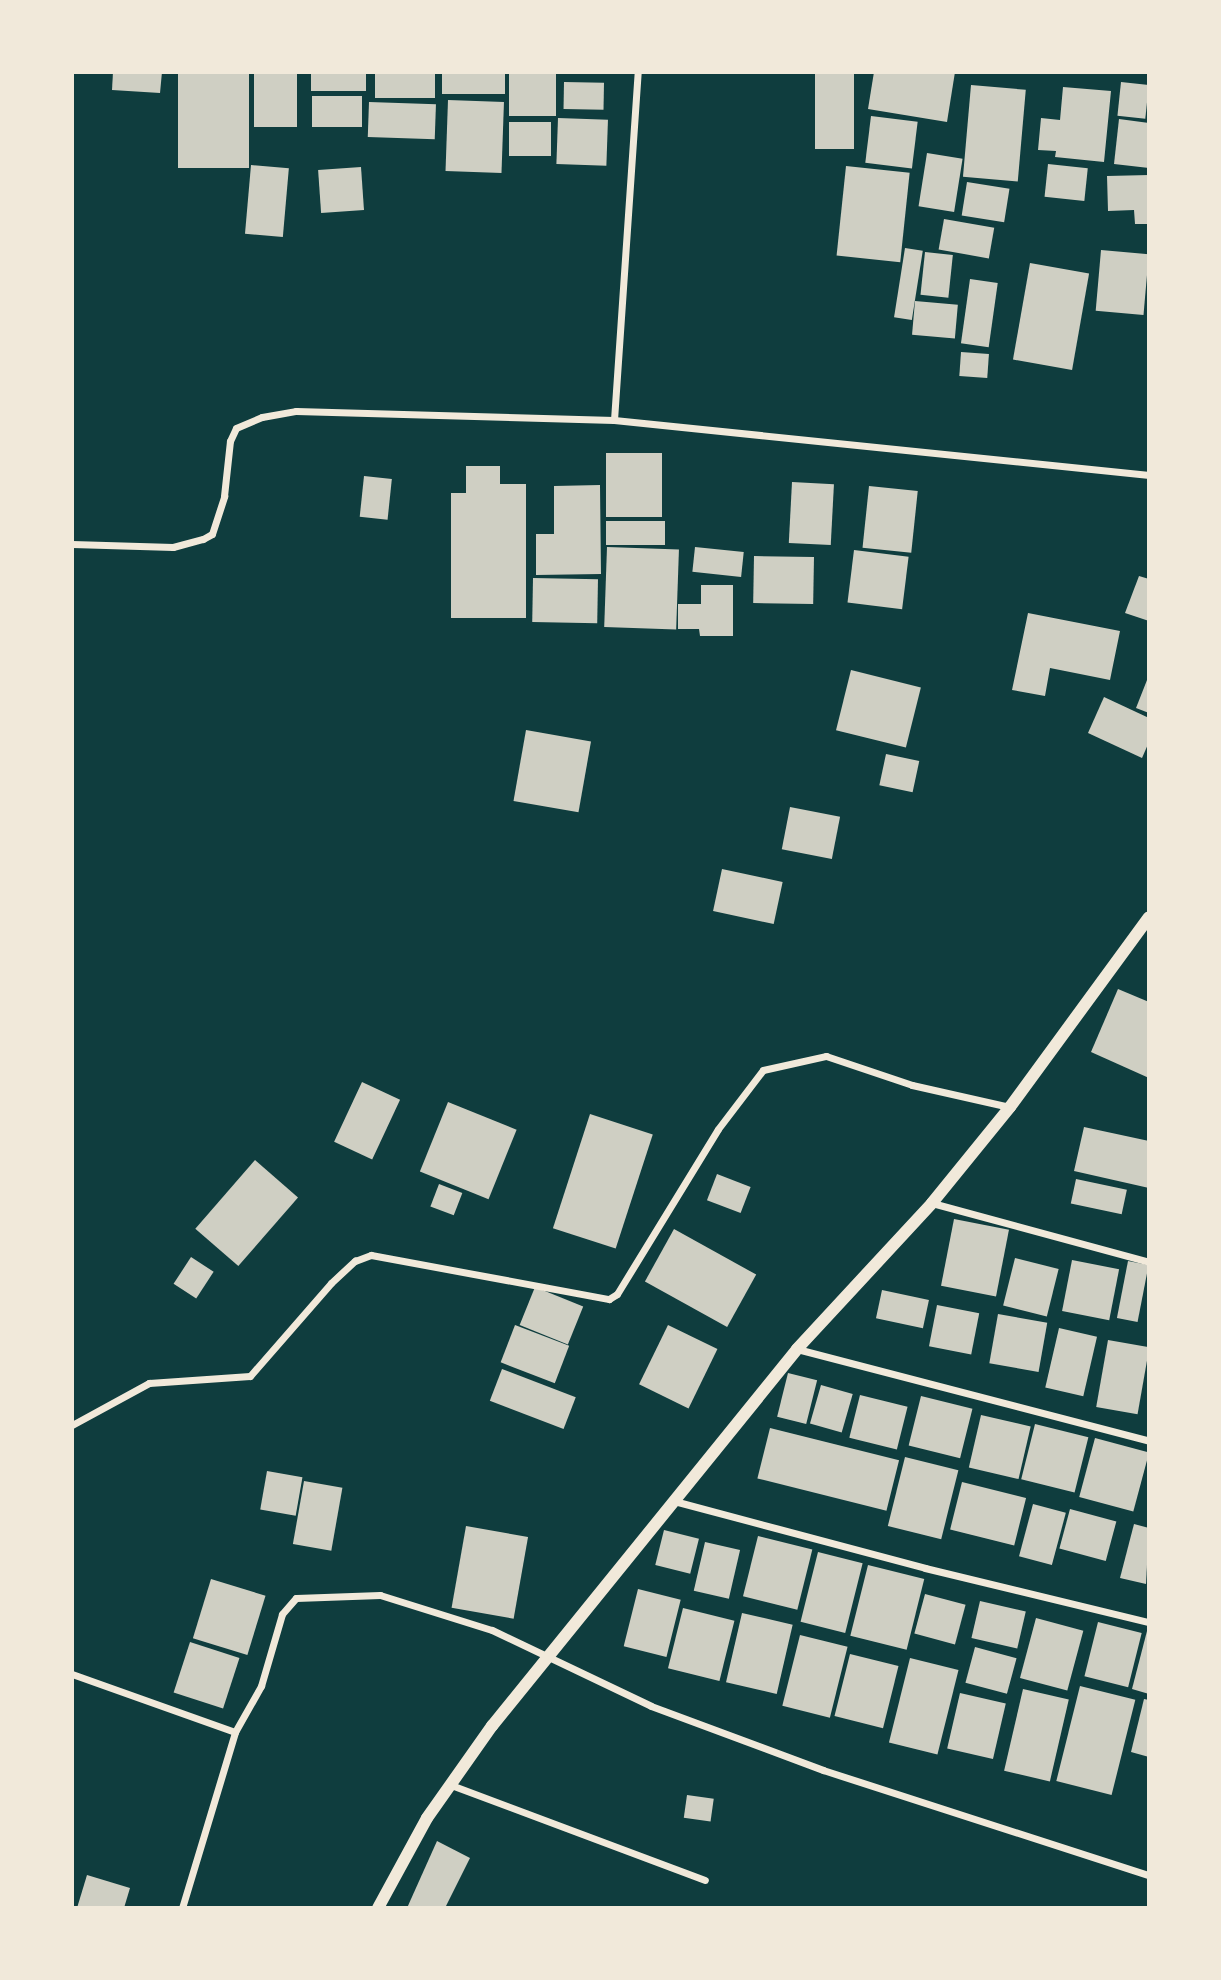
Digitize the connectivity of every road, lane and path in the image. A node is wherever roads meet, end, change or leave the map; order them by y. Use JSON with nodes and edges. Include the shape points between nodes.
{"nodes":[{"id":1,"x":638,"y":72,"type":"edge"},
{"id":2,"x":614,"y":420,"type":"junction"},
{"id":3,"x":1149,"y":475,"type":"edge"},
{"id":4,"x":72,"y":544,"type":"edge"},
{"id":5,"x":1149,"y":916,"type":"edge"},
{"id":6,"x":1010,"y":1107,"type":"junction"},
{"id":7,"x":932,"y":1203,"type":"junction"},
{"id":8,"x":1149,"y":1262,"type":"edge"},
{"id":9,"x":797,"y":1349,"type":"junction"},
{"id":10,"x":72,"y":1425,"type":"edge"},
{"id":11,"x":1149,"y":1441,"type":"edge"},
{"id":12,"x":674,"y":1501,"type":"junction"},
{"id":13,"x":1149,"y":1622,"type":"edge"},
{"id":14,"x":547,"y":1658,"type":"junction"},
{"id":15,"x":72,"y":1674,"type":"edge"},
{"id":16,"x":235,"y":1732,"type":"junction"},
{"id":17,"x":451,"y":1785,"type":"junction"},
{"id":18,"x":1149,"y":1875,"type":"edge"},
{"id":19,"x":705,"y":1880,"type":"dead end"},
{"id":20,"x":182,"y":1908,"type":"edge"},
{"id":21,"x":378,"y":1908,"type":"edge"}],
"edges":[{"from":1,"to":2,"type":"street"},
{"from":2,"to":3,"type":"street"},
{"from":2,"to":4,"type":"street","via":[[296,411],[262,416],[232,435],[224,496],[212,534],[173,547]]},
{"from":5,"to":6,"type":"street"},
{"from":6,"to":7,"type":"street"},
{"from":6,"to":10,"type":"street","via":[[912,1085],[827,1056],[763,1070],[718,1129],[618,1294],[609,1299],[371,1255],[355,1261],[331,1283],[250,1376],[149,1383]]},
{"from":7,"to":8,"type":"street"},
{"from":7,"to":9,"type":"street"},
{"from":9,"to":11,"type":"street"},
{"from":9,"to":12,"type":"street"},
{"from":12,"to":13,"type":"street"},
{"from":12,"to":14,"type":"street"},
{"from":14,"to":16,"type":"street","via":[[492,1630],[380,1595],[296,1598],[282,1614],[261,1686]]},
{"from":14,"to":17,"type":"street"},
{"from":14,"to":18,"type":"street","via":[[651,1706],[822,1770]]},
{"from":15,"to":16,"type":"street"},
{"from":16,"to":20,"type":"street"},
{"from":17,"to":19,"type":"street"},
{"from":17,"to":21,"type":"street"}]}
